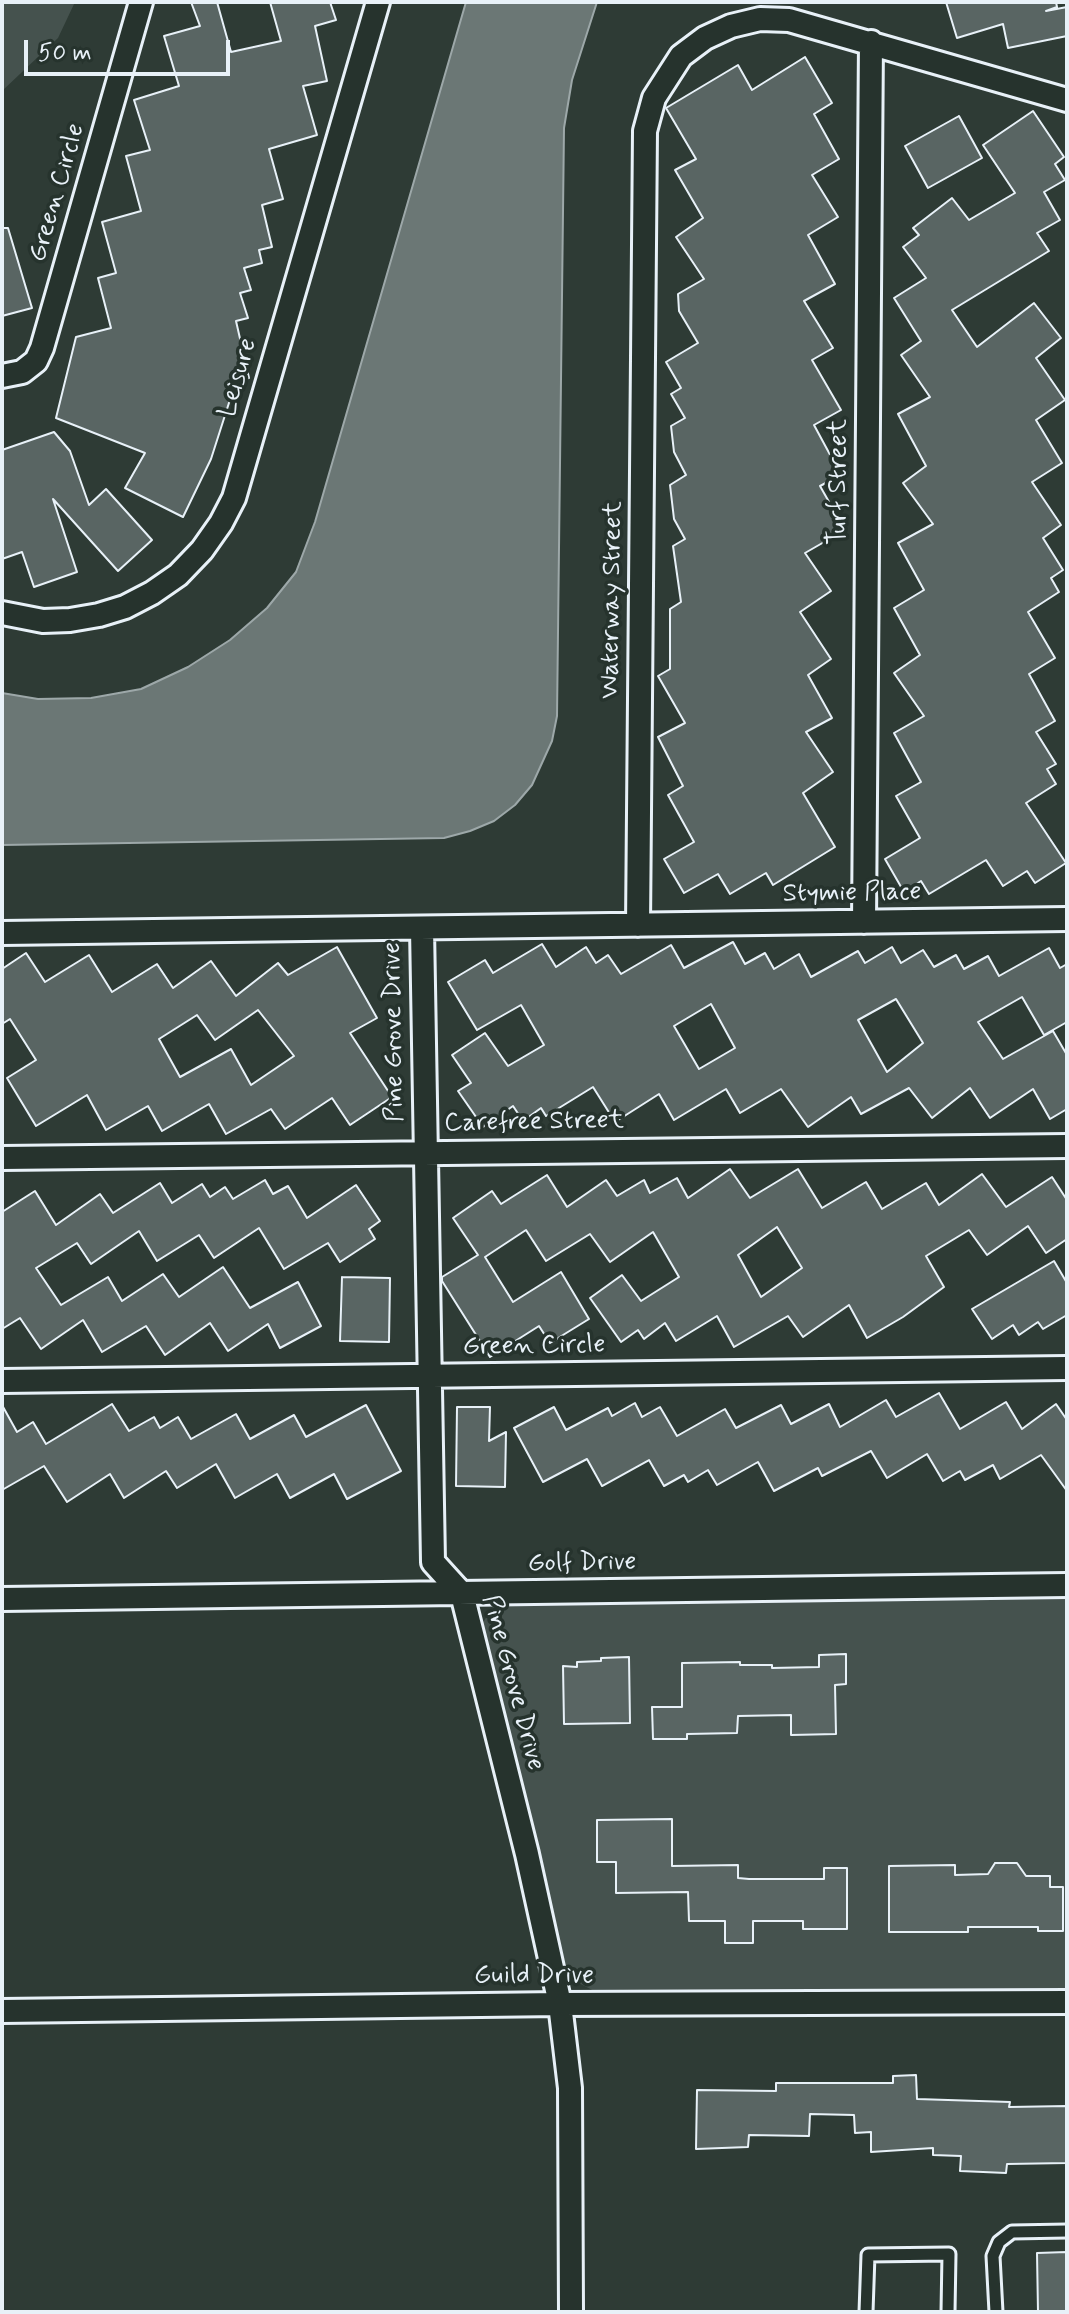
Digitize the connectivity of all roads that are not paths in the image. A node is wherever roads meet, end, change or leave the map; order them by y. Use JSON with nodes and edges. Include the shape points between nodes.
{"nodes":[{"id":1,"x":141,"y":2,"type":"edge"},
{"id":2,"x":378,"y":2,"type":"edge"},
{"id":3,"x":871,"y":42,"type":"junction"},
{"id":4,"x":1067,"y":100,"type":"edge"},
{"id":5,"x":2,"y":376,"type":"edge"},
{"id":6,"x":2,"y":613,"type":"edge"},
{"id":7,"x":1067,"y":919,"type":"edge"},
{"id":8,"x":864,"y":922,"type":"junction"},
{"id":9,"x":638,"y":925,"type":"junction"},
{"id":10,"x":422,"y":928,"type":"junction"},
{"id":11,"x":2,"y":933,"type":"edge"},
{"id":12,"x":1067,"y":1146,"type":"edge"},
{"id":13,"x":424,"y":1152,"type":"junction"},
{"id":14,"x":2,"y":1158,"type":"edge"},
{"id":15,"x":1067,"y":1368,"type":"edge"},
{"id":16,"x":428,"y":1376,"type":"junction"},
{"id":17,"x":2,"y":1381,"type":"edge"},
{"id":18,"x":1067,"y":1585,"type":"edge"},
{"id":19,"x":462,"y":1594,"type":"junction"},
{"id":20,"x":2,"y":1599,"type":"edge"},
{"id":21,"x":1067,"y":2002,"type":"edge"},
{"id":22,"x":560,"y":2004,"type":"junction"},
{"id":23,"x":2,"y":2011,"type":"edge"},
{"id":24,"x":1067,"y":2231,"type":"edge"},
{"id":25,"x":571,"y":2312,"type":"edge"},
{"id":26,"x":866,"y":2312,"type":"edge"},
{"id":27,"x":948,"y":2312,"type":"edge"},
{"id":28,"x":996,"y":2312,"type":"edge"}],
"edges":[{"from":1,"to":5,"type":"street","name":"Green Circle","via":[[42,348],[22,372]]},
{"from":2,"to":6,"type":"street","name":"Leisure","via":[[234,498],[221,523],[178,575],[125,607],[70,620]]},
{"from":3,"to":4,"type":"street","name":"Waterway Street"},
{"from":3,"to":8,"type":"street","name":"Turf Street"},
{"from":3,"to":9,"type":"street","name":"Waterway Street","via":[[789,20],[731,26],[681,56],[654,98],[645,131]]},
{"from":7,"to":8,"type":"street","name":"Stymie Place"},
{"from":8,"to":9,"type":"street","name":"Stymie Place"},
{"from":9,"to":10,"type":"street"},
{"from":10,"to":11,"type":"street"},
{"from":10,"to":13,"type":"street","name":"Pine Grove Drive"},
{"from":12,"to":13,"type":"street","name":"Carefree Street"},
{"from":13,"to":14,"type":"street","name":"Carefree Street"},
{"from":13,"to":16,"type":"street","name":"Pine Grove Drive"},
{"from":15,"to":16,"type":"street","name":"Green Circle"},
{"from":16,"to":17,"type":"street","name":"Green Circle"},
{"from":16,"to":19,"type":"street","name":"Pine Grove Drive","via":[[433,1562]]},
{"from":18,"to":19,"type":"street","name":"Golf Drive"},
{"from":19,"to":20,"type":"street","name":"Golf Drive"},
{"from":19,"to":22,"type":"street","name":"Pine Grove Drive"},
{"from":21,"to":22,"type":"street","name":"Guild Drive"},
{"from":22,"to":23,"type":"street","name":"Guild Drive"},
{"from":22,"to":25,"type":"street","name":"Pine Grove Drive","via":[[570,2088]]},
{"from":24,"to":28,"type":"lane","via":[[1012,2232],[999,2242],[993,2256]]},
{"from":26,"to":27,"type":"lane","via":[[868,2255],[949,2254]]}]}
